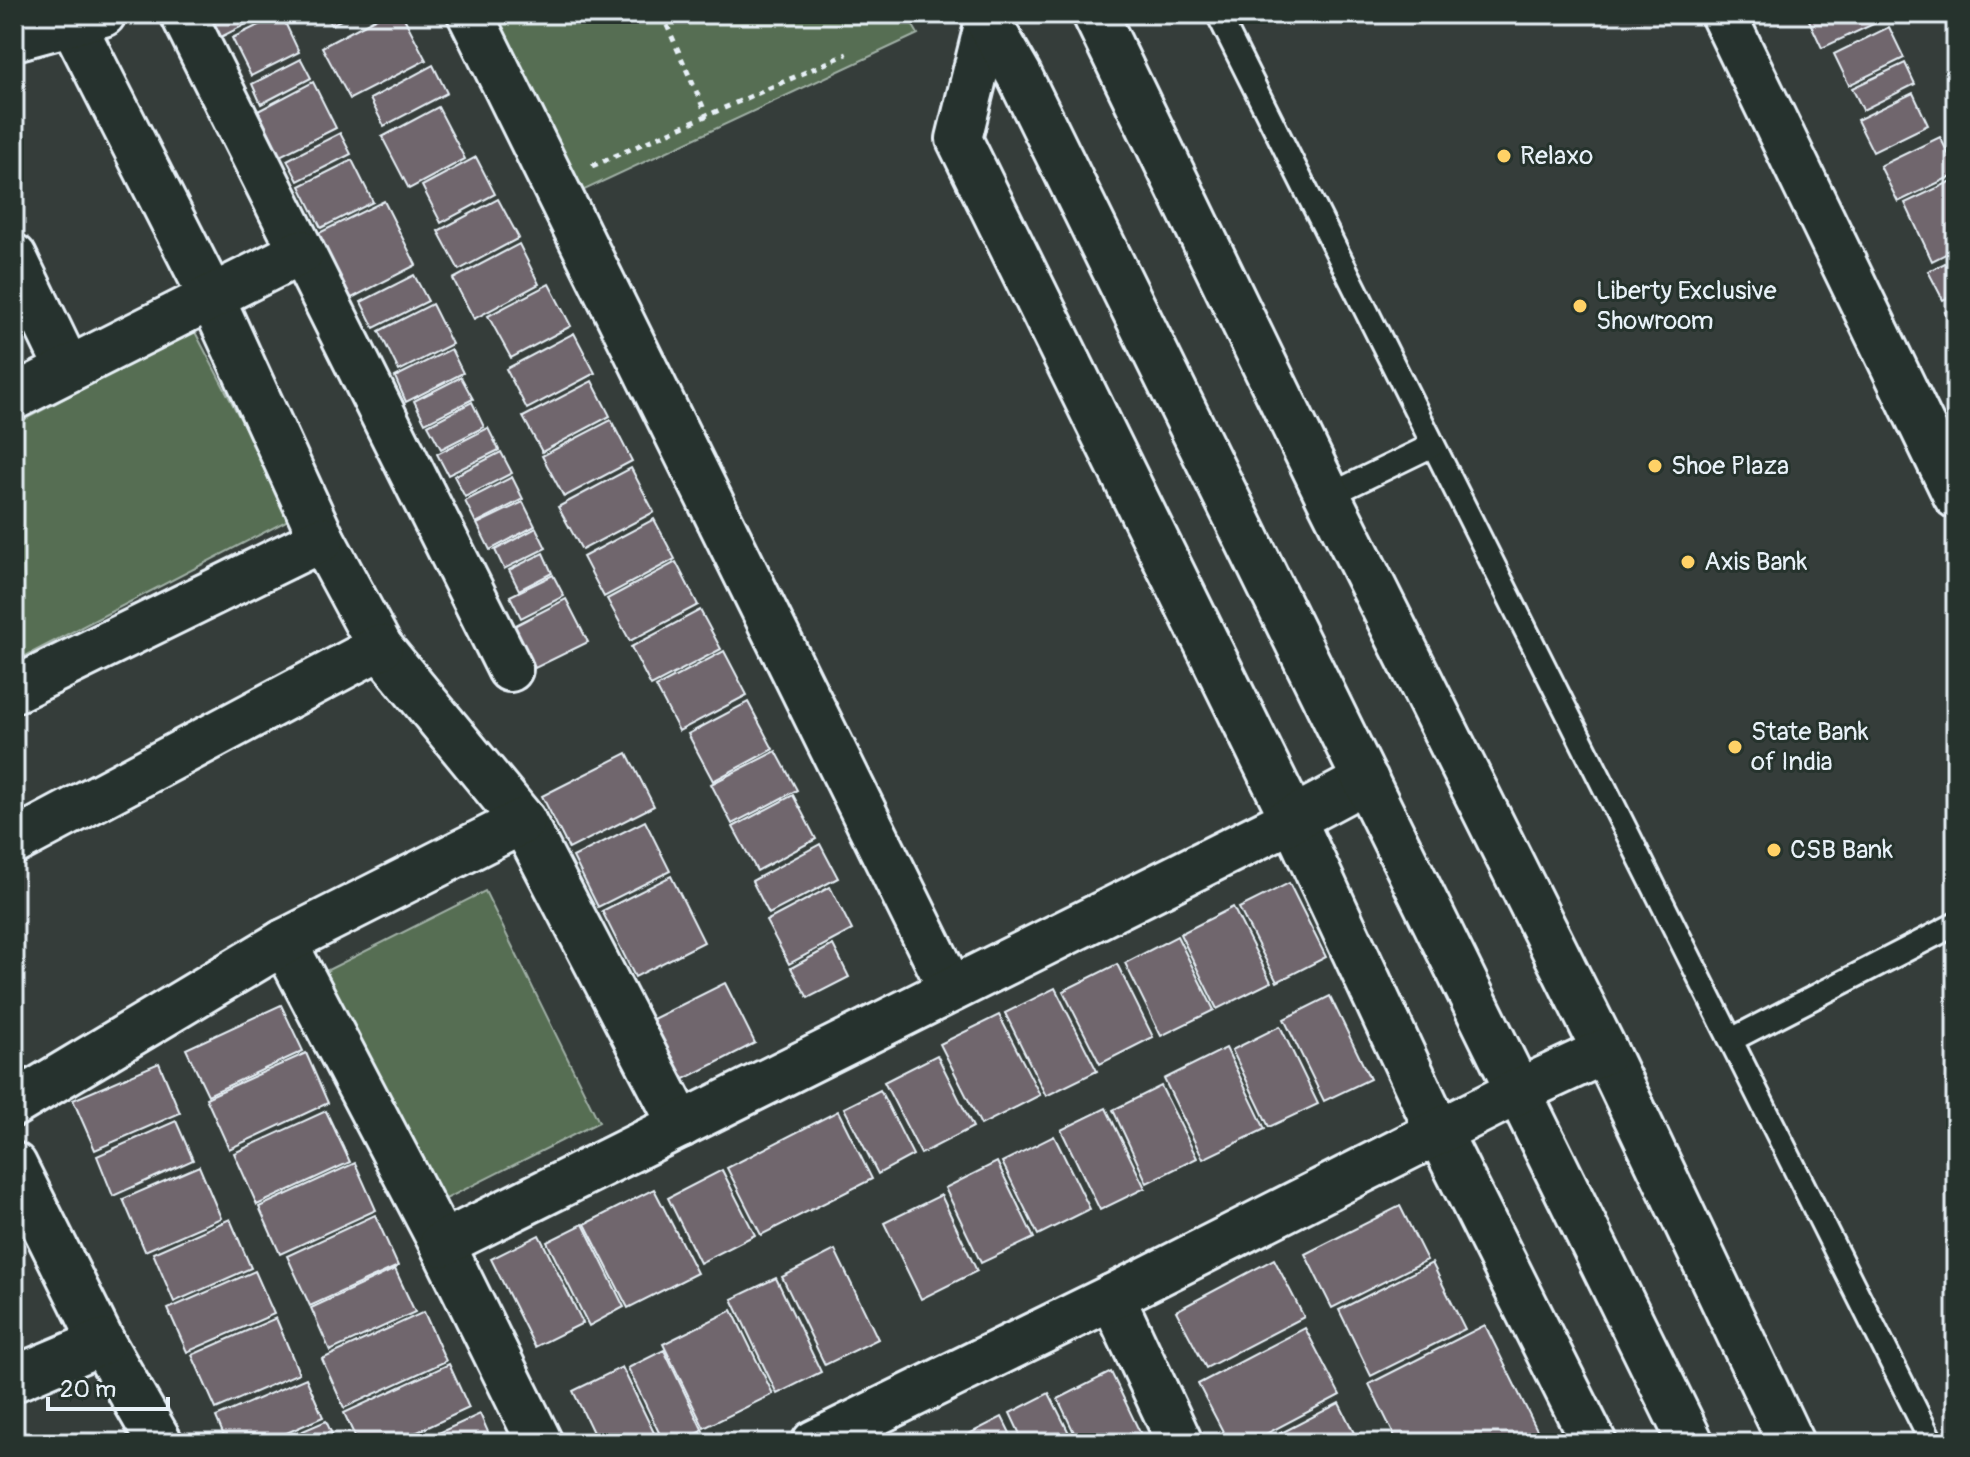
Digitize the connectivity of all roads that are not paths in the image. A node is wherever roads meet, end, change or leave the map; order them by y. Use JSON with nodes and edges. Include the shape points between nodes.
{"nodes":[{"id":1,"x":183,"y":14,"type":"edge"},
{"id":2,"x":470,"y":14,"type":"edge"},
{"id":3,"x":1095,"y":14,"type":"edge"},
{"id":4,"x":1218,"y":14,"type":"edge"},
{"id":5,"x":1723,"y":14,"type":"edge"},
{"id":6,"x":87,"y":18,"type":"edge"},
{"id":7,"x":986,"y":18,"type":"edge"},
{"id":8,"x":14,"y":38,"type":"edge"},
{"id":9,"x":301,"y":252,"type":"junction"},
{"id":10,"x":14,"y":257,"type":"edge"},
{"id":11,"x":211,"y":296,"type":"junction"},
{"id":12,"x":68,"y":369,"type":"junction"},
{"id":13,"x":14,"y":397,"type":"edge"},
{"id":14,"x":1433,"y":445,"type":"junction"},
{"id":15,"x":1328,"y":496,"type":"junction"},
{"id":16,"x":1956,"y":496,"type":"edge"},
{"id":17,"x":322,"y":539,"type":"junction"},
{"id":18,"x":380,"y":647,"type":"junction"},
{"id":19,"x":510,"y":669,"type":"dead end"},
{"id":20,"x":14,"y":690,"type":"edge"},
{"id":21,"x":1366,"y":780,"type":"junction"},
{"id":22,"x":1293,"y":819,"type":"junction"},
{"id":23,"x":523,"y":821,"type":"junction"},
{"id":24,"x":14,"y":842,"type":"edge"},
{"id":25,"x":1956,"y":924,"type":"edge"},
{"id":26,"x":284,"y":942,"type":"junction"},
{"id":27,"x":951,"y":989,"type":"junction"},
{"id":28,"x":1731,"y":1040,"type":"junction"},
{"id":29,"x":1605,"y":1051,"type":"junction"},
{"id":30,"x":1519,"y":1091,"type":"junction"},
{"id":31,"x":14,"y":1104,"type":"edge"},
{"id":32,"x":681,"y":1125,"type":"junction"},
{"id":33,"x":1438,"y":1131,"type":"junction"},
{"id":34,"x":14,"y":1165,"type":"edge"},
{"id":35,"x":442,"y":1244,"type":"junction"},
{"id":36,"x":1112,"y":1297,"type":"junction"},
{"id":37,"x":102,"y":1342,"type":"junction"},
{"id":38,"x":14,"y":1379,"type":"edge"},
{"id":39,"x":160,"y":1443,"type":"edge"},
{"id":40,"x":540,"y":1443,"type":"edge"},
{"id":41,"x":814,"y":1443,"type":"edge"},
{"id":42,"x":1180,"y":1443,"type":"edge"},
{"id":43,"x":1594,"y":1443,"type":"edge"},
{"id":44,"x":1691,"y":1443,"type":"edge"},
{"id":45,"x":1791,"y":1443,"type":"edge"},
{"id":46,"x":1932,"y":1443,"type":"edge"}],
"edges":[{"from":1,"to":9,"type":"street"},
{"from":2,"to":27,"type":"street"},
{"from":3,"to":15,"type":"street"},
{"from":4,"to":14,"type":"lane"},
{"from":5,"to":16,"type":"street"},
{"from":6,"to":8,"type":"street"},
{"from":6,"to":11,"type":"street"},
{"from":7,"to":21,"type":"street","via":[[1026,89]]},
{"from":7,"to":22,"type":"street","via":[[959,139]]},
{"from":9,"to":11,"type":"street"},
{"from":9,"to":19,"type":"street"},
{"from":10,"to":12,"type":"street"},
{"from":11,"to":12,"type":"street"},
{"from":11,"to":17,"type":"street"},
{"from":12,"to":13,"type":"street"},
{"from":14,"to":15,"type":"lane"},
{"from":14,"to":28,"type":"lane"},
{"from":15,"to":29,"type":"street"},
{"from":17,"to":18,"type":"street"},
{"from":17,"to":20,"type":"street"},
{"from":18,"to":23,"type":"street"},
{"from":18,"to":24,"type":"street"},
{"from":21,"to":22,"type":"street"},
{"from":21,"to":30,"type":"street"},
{"from":22,"to":27,"type":"street"},
{"from":22,"to":33,"type":"street"},
{"from":23,"to":26,"type":"street"},
{"from":23,"to":32,"type":"street"},
{"from":25,"to":28,"type":"lane"},
{"from":26,"to":31,"type":"street"},
{"from":26,"to":35,"type":"street"},
{"from":27,"to":32,"type":"street"},
{"from":28,"to":46,"type":"lane"},
{"from":29,"to":30,"type":"street"},
{"from":29,"to":45,"type":"street"},
{"from":30,"to":33,"type":"street"},
{"from":30,"to":44,"type":"street"},
{"from":32,"to":35,"type":"street"},
{"from":33,"to":36,"type":"street"},
{"from":33,"to":43,"type":"street"},
{"from":34,"to":37,"type":"street"},
{"from":35,"to":40,"type":"street"},
{"from":36,"to":41,"type":"street"},
{"from":36,"to":42,"type":"street"},
{"from":37,"to":38,"type":"street"},
{"from":37,"to":39,"type":"street"}]}
